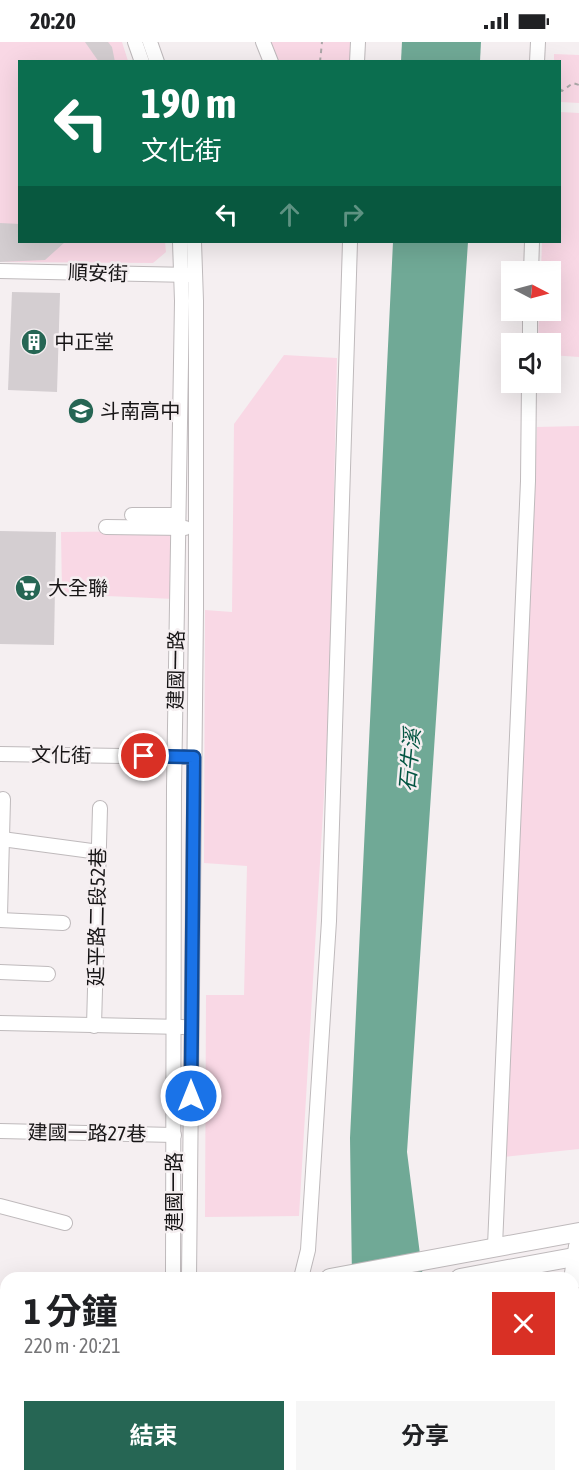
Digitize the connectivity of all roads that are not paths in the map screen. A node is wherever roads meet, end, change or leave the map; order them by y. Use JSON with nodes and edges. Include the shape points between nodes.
{"nodes":[{"id":1,"x":135,"y":42,"type":"edge"},
{"id":2,"x":150,"y":42,"type":"edge"},
{"id":3,"x":263,"y":42,"type":"edge"},
{"id":4,"x":358,"y":42,"type":"edge"},
{"id":5,"x":538,"y":42,"type":"edge"},
{"id":6,"x":141,"y":60,"type":"edge"},
{"id":7,"x":156,"y":60,"type":"edge"},
{"id":8,"x":270,"y":60,"type":"edge"},
{"id":9,"x":357,"y":60,"type":"edge"},
{"id":10,"x":537,"y":60,"type":"edge"},
{"id":11,"x":180,"y":243,"type":"edge"},
{"id":12,"x":194,"y":243,"type":"edge"},
{"id":13,"x":350,"y":243,"type":"edge"},
{"id":14,"x":532,"y":243,"type":"edge"},
{"id":15,"x":531,"y":261,"type":"edge"},
{"id":16,"x":0,"y":271,"type":"edge"},
{"id":17,"x":189,"y":275,"type":"junction"},
{"id":18,"x":529,"y":393,"type":"edge"},
{"id":19,"x":132,"y":515,"type":"dead end"},
{"id":20,"x":178,"y":522,"type":"junction"},
{"id":21,"x":106,"y":527,"type":"dead end"},
{"id":22,"x":196,"y":528,"type":"junction"},
{"id":23,"x":0,"y":754,"type":"edge"},
{"id":24,"x":174,"y":757,"type":"junction"},
{"id":25,"x":194,"y":757,"type":"junction"},
{"id":26,"x":3,"y":799,"type":"dead end"},
{"id":27,"x":100,"y":808,"type":"dead end"},
{"id":28,"x":1,"y":817,"type":"edge"},
{"id":29,"x":2,"y":840,"type":"junction"},
{"id":30,"x":99,"y":852,"type":"junction"},
{"id":31,"x":0,"y":882,"type":"edge"},
{"id":32,"x":0,"y":915,"type":"edge"},
{"id":33,"x":0,"y":920,"type":"edge"},
{"id":34,"x":63,"y":923,"type":"dead end"},
{"id":35,"x":0,"y":972,"type":"edge"},
{"id":36,"x":48,"y":974,"type":"dead end"},
{"id":37,"x":0,"y":1023,"type":"edge"},
{"id":38,"x":94,"y":1026,"type":"junction"},
{"id":39,"x":175,"y":1027,"type":"junction"},
{"id":40,"x":191,"y":1028,"type":"junction"},
{"id":41,"x":0,"y":1131,"type":"edge"},
{"id":42,"x":174,"y":1135,"type":"junction"},
{"id":43,"x":0,"y":1206,"type":"edge"},
{"id":44,"x":66,"y":1222,"type":"dead end"},
{"id":45,"x":579,"y":1232,"type":"edge"},
{"id":46,"x":579,"y":1238,"type":"edge"},
{"id":47,"x":495,"y":1246,"type":"junction"},
{"id":48,"x":578,"y":1257,"type":"edge"},
{"id":49,"x":173,"y":1272,"type":"edge"},
{"id":50,"x":189,"y":1272,"type":"edge"},
{"id":51,"x":302,"y":1272,"type":"edge"},
{"id":52,"x":361,"y":1272,"type":"edge"},
{"id":53,"x":495,"y":1272,"type":"edge"},
{"id":54,"x":575,"y":1272,"type":"edge"}],
"edges":[{"from":1,"to":6,"type":"street"},
{"from":2,"to":7,"type":"street"},
{"from":3,"to":8,"type":"street"},
{"from":4,"to":9,"type":"street"},
{"from":5,"to":10,"type":"street"},
{"from":11,"to":17,"type":"street","name":"建國一路"},
{"from":12,"to":17,"type":"street","name":"建國一路"},
{"from":13,"to":51,"type":"street","via":[[329,921],[309,1239]]},
{"from":14,"to":15,"type":"street"},
{"from":16,"to":17,"type":"street","name":"順安街"},
{"from":17,"to":20,"type":"street","name":"建國一路"},
{"from":17,"to":22,"type":"street","name":"建國一路"},
{"from":18,"to":47,"type":"street"},
{"from":19,"to":20,"type":"street"},
{"from":20,"to":21,"type":"street"},
{"from":20,"to":22,"type":"street"},
{"from":20,"to":24,"type":"street","name":"建國一路"},
{"from":22,"to":25,"type":"street","name":"建國一路"},
{"from":23,"to":24,"type":"street","name":"文化街"},
{"from":24,"to":25,"type":"street","name":"文化街"},
{"from":24,"to":39,"type":"street","name":"建國一路"},
{"from":25,"to":40,"type":"street","name":"建國一路"},
{"from":26,"to":28,"type":"street"},
{"from":27,"to":30,"type":"street","name":"延平路二段52巷"},
{"from":28,"to":29,"type":"street"},
{"from":29,"to":30,"type":"street"},
{"from":29,"to":31,"type":"street"},
{"from":30,"to":38,"type":"street","name":"延平路二段52巷"},
{"from":31,"to":32,"type":"street"},
{"from":33,"to":34,"type":"street"},
{"from":35,"to":36,"type":"street"},
{"from":37,"to":38,"type":"street"},
{"from":38,"to":39,"type":"street"},
{"from":39,"to":40,"type":"street"},
{"from":39,"to":42,"type":"street","name":"建國一路"},
{"from":40,"to":50,"type":"street","name":"建國一路"},
{"from":41,"to":42,"type":"street","name":"建國一路27巷"},
{"from":42,"to":49,"type":"street","name":"建國一路"},
{"from":43,"to":44,"type":"street"},
{"from":45,"to":47,"type":"main road"},
{"from":46,"to":48,"type":"main road"},
{"from":47,"to":52,"type":"main road"},
{"from":48,"to":53,"type":"main road"},
{"from":48,"to":54,"type":"main road"}]}
